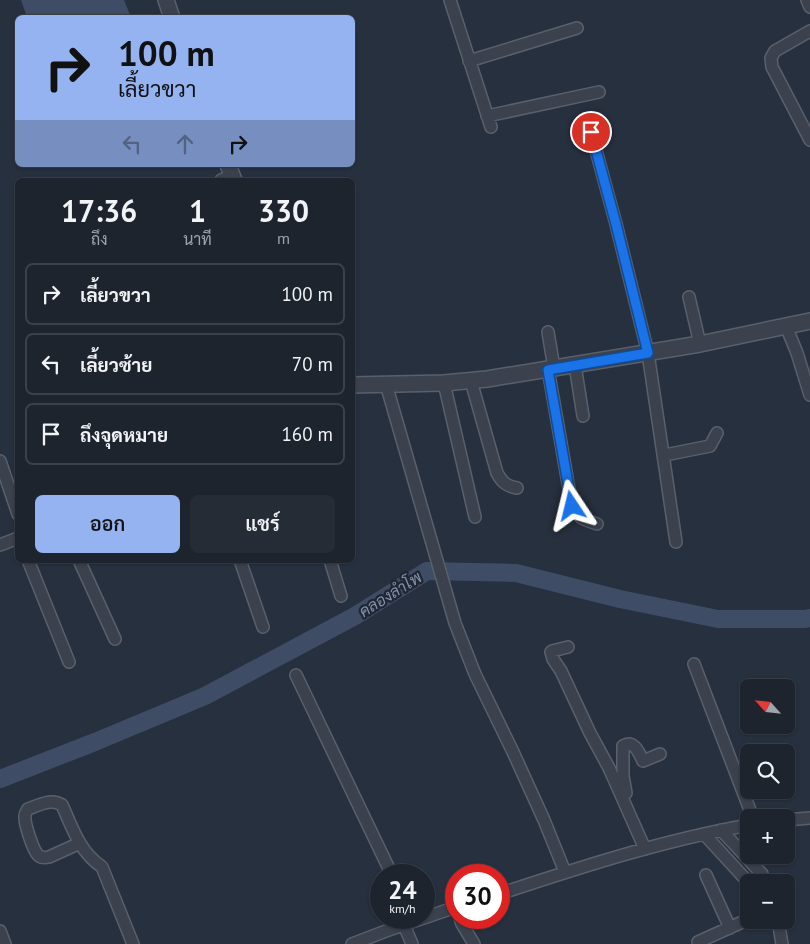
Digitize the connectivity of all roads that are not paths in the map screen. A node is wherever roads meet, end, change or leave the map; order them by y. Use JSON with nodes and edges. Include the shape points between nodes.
{"nodes":[{"id":1,"x":166,"y":0,"type":"edge"},
{"id":2,"x":807,"y":0,"type":"edge"},
{"id":3,"x":453,"y":1,"type":"edge"},
{"id":4,"x":810,"y":8,"type":"edge"},
{"id":5,"x":171,"y":15,"type":"edge"},
{"id":6,"x":576,"y":28,"type":"dead end"},
{"id":7,"x":810,"y":31,"type":"edge"},
{"id":8,"x":469,"y":61,"type":"junction"},
{"id":9,"x":599,"y":92,"type":"dead end"},
{"id":10,"x":591,"y":132,"type":"dead end"},
{"id":11,"x":810,"y":140,"type":"edge"},
{"id":12,"x":689,"y":297,"type":"dead end"},
{"id":13,"x":810,"y":321,"type":"edge"},
{"id":14,"x":786,"y":326,"type":"junction"},
{"id":15,"x":548,"y":332,"type":"dead end"},
{"id":16,"x":700,"y":344,"type":"junction"},
{"id":17,"x":651,"y":352,"type":"junction"},
{"id":18,"x":575,"y":366,"type":"junction"},
{"id":19,"x":551,"y":369,"type":"junction"},
{"id":20,"x":471,"y":381,"type":"junction"},
{"id":21,"x":386,"y":384,"type":"junction"},
{"id":22,"x":444,"y":384,"type":"junction"},
{"id":23,"x":355,"y":385,"type":"edge"},
{"id":24,"x":810,"y":395,"type":"edge"},
{"id":25,"x":583,"y":416,"type":"dead end"},
{"id":26,"x":717,"y":433,"type":"dead end"},
{"id":27,"x":670,"y":454,"type":"junction"},
{"id":28,"x":0,"y":461,"type":"edge"},
{"id":29,"x":517,"y":488,"type":"dead end"},
{"id":30,"x":15,"y":505,"type":"edge"},
{"id":31,"x":678,"y":510,"type":"dead end"},
{"id":32,"x":475,"y":517,"type":"dead end"},
{"id":33,"x":597,"y":524,"type":"dead end"},
{"id":34,"x":15,"y":539,"type":"edge"},
{"id":35,"x":676,"y":542,"type":"dead end"},
{"id":36,"x":0,"y":545,"type":"edge"},
{"id":37,"x":29,"y":563,"type":"edge"},
{"id":38,"x":80,"y":563,"type":"edge"},
{"id":39,"x":241,"y":563,"type":"edge"},
{"id":40,"x":331,"y":563,"type":"edge"},
{"id":41,"x":341,"y":596,"type":"dead end"},
{"id":42,"x":263,"y":627,"type":"dead end"},
{"id":43,"x":116,"y":639,"type":"dead end"},
{"id":44,"x":568,"y":647,"type":"dead end"},
{"id":45,"x":69,"y":662,"type":"dead end"},
{"id":46,"x":694,"y":664,"type":"dead end"},
{"id":47,"x":296,"y":675,"type":"dead end"},
{"id":48,"x":660,"y":754,"type":"dead end"},
{"id":49,"x":644,"y":761,"type":"junction"},
{"id":50,"x":623,"y":769,"type":"junction"},
{"id":51,"x":750,"y":809,"type":"edge"},
{"id":52,"x":810,"y":818,"type":"edge"},
{"id":53,"x":795,"y":819,"type":"edge"},
{"id":54,"x":740,"y":827,"type":"edge"},
{"id":55,"x":720,"y":830,"type":"junction"},
{"id":56,"x":704,"y":834,"type":"junction"},
{"id":57,"x":80,"y":843,"type":"junction"},
{"id":58,"x":647,"y":849,"type":"junction"},
{"id":59,"x":387,"y":864,"type":"edge"},
{"id":60,"x":565,"y":872,"type":"junction"},
{"id":61,"x":741,"y":874,"type":"edge"},
{"id":62,"x":762,"y":874,"type":"edge"},
{"id":63,"x":706,"y":875,"type":"dead end"},
{"id":64,"x":510,"y":890,"type":"edge"},
{"id":65,"x":740,"y":923,"type":"edge"},
{"id":66,"x":730,"y":928,"type":"junction"},
{"id":67,"x":390,"y":929,"type":"edge"},
{"id":68,"x":411,"y":929,"type":"edge"},
{"id":69,"x":465,"y":929,"type":"edge"},
{"id":70,"x":780,"y":929,"type":"edge"},
{"id":71,"x":0,"y":931,"type":"edge"},
{"id":72,"x":698,"y":942,"type":"dead end"},
{"id":73,"x":5,"y":944,"type":"edge"},
{"id":74,"x":133,"y":944,"type":"edge"},
{"id":75,"x":352,"y":944,"type":"edge"},
{"id":76,"x":412,"y":944,"type":"edge"},
{"id":77,"x":474,"y":944,"type":"edge"},
{"id":78,"x":782,"y":944,"type":"edge"}],
"edges":[{"from":1,"to":5,"type":"street"},
{"from":2,"to":4,"type":"street"},
{"from":3,"to":8,"type":"street"},
{"from":6,"to":8,"type":"street"},
{"from":7,"to":11,"type":"street","via":[[776,51],[771,58],[772,67]]},
{"from":8,"to":9,"type":"street","via":[[489,121]]},
{"from":10,"to":17,"type":"street"},
{"from":12,"to":16,"type":"street"},
{"from":13,"to":14,"type":"street"},
{"from":14,"to":16,"type":"street"},
{"from":14,"to":24,"type":"street"},
{"from":15,"to":19,"type":"street"},
{"from":16,"to":17,"type":"street"},
{"from":17,"to":18,"type":"street"},
{"from":17,"to":27,"type":"street"},
{"from":17,"to":35,"type":"street"},
{"from":18,"to":19,"type":"street"},
{"from":18,"to":25,"type":"street"},
{"from":19,"to":20,"type":"street"},
{"from":19,"to":33,"type":"street","via":[[572,506],[576,514]]},
{"from":20,"to":22,"type":"street"},
{"from":20,"to":29,"type":"street","via":[[497,472],[507,486]]},
{"from":21,"to":22,"type":"street"},
{"from":21,"to":23,"type":"street"},
{"from":21,"to":60,"type":"street","via":[[455,623]]},
{"from":22,"to":32,"type":"street"},
{"from":26,"to":27,"type":"street","via":[[710,446]]},
{"from":27,"to":31,"type":"street"},
{"from":28,"to":30,"type":"street"},
{"from":34,"to":36,"type":"street"},
{"from":37,"to":45,"type":"street"},
{"from":38,"to":43,"type":"street"},
{"from":39,"to":42,"type":"street"},
{"from":40,"to":41,"type":"street"},
{"from":44,"to":58,"type":"street","via":[[552,651],[551,655]]},
{"from":46,"to":51,"type":"street"},
{"from":47,"to":59,"type":"street"},
{"from":48,"to":49,"type":"street"},
{"from":49,"to":50,"type":"street"},
{"from":49,"to":50,"type":"street","via":[[632,744],[626,744],[622,748]]},
{"from":50,"to":58,"type":"street","via":[[625,790]]},
{"from":52,"to":53,"type":"street"},
{"from":54,"to":55,"type":"street"},
{"from":55,"to":56,"type":"street"},
{"from":55,"to":62,"type":"street"},
{"from":56,"to":58,"type":"street"},
{"from":56,"to":61,"type":"street"},
{"from":57,"to":57,"type":"street","via":[[62,805],[56,801],[28,808],[25,824],[39,856],[49,857]]},
{"from":57,"to":74,"type":"street","via":[[91,859],[102,867]]},
{"from":58,"to":60,"type":"street"},
{"from":60,"to":64,"type":"street"},
{"from":63,"to":66,"type":"street"},
{"from":65,"to":66,"type":"street"},
{"from":66,"to":72,"type":"street"},
{"from":67,"to":75,"type":"street"},
{"from":68,"to":76,"type":"street"},
{"from":69,"to":77,"type":"street"},
{"from":70,"to":78,"type":"street"},
{"from":71,"to":73,"type":"street"}]}
